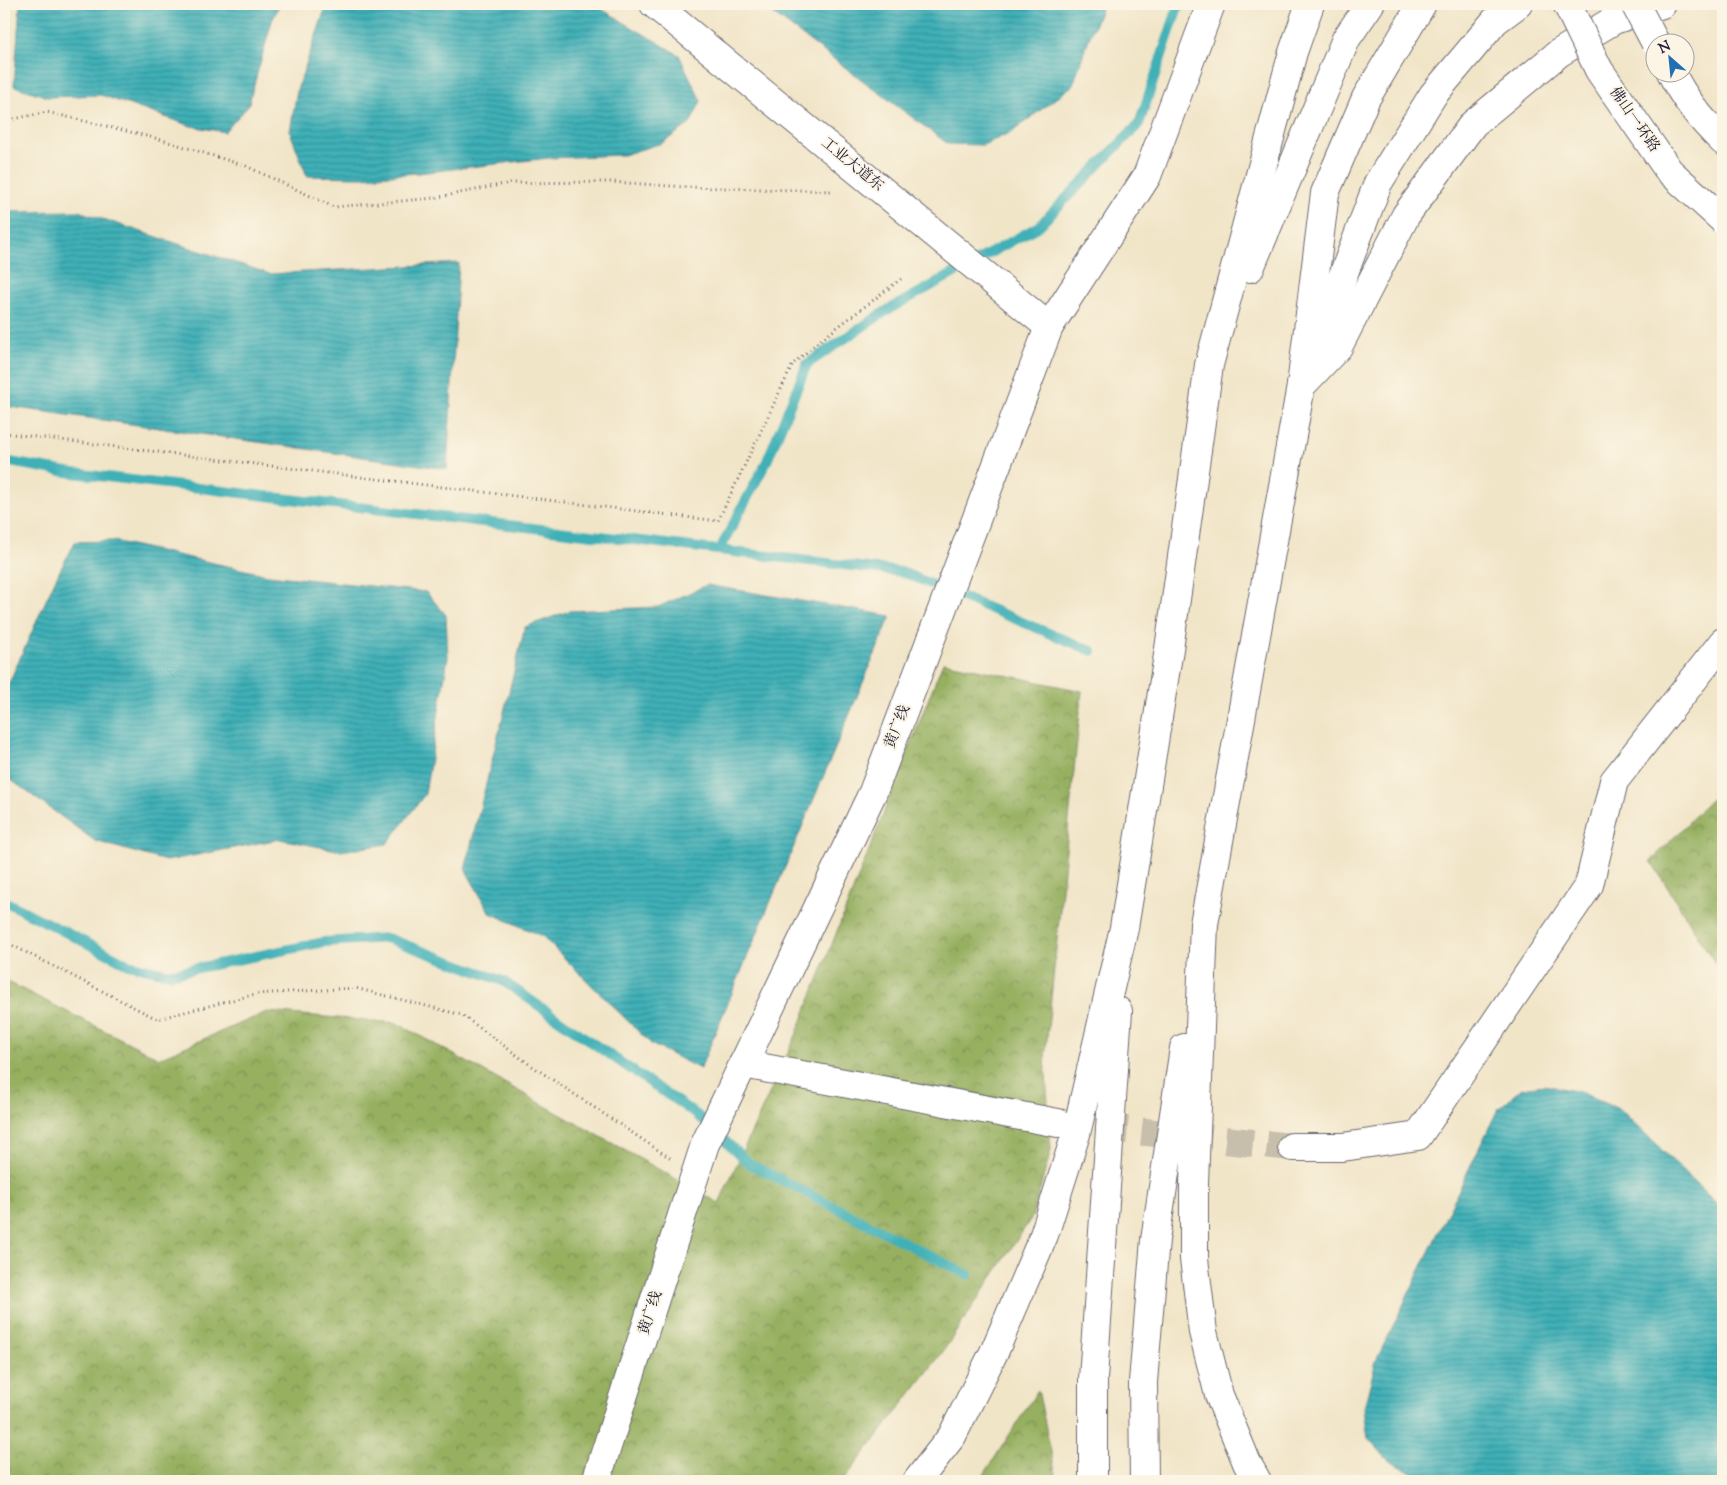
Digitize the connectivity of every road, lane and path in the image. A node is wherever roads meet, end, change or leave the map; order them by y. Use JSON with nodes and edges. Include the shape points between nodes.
{"nodes":[{"id":1,"x":654,"y":4,"type":"edge"},
{"id":2,"x":1211,"y":4,"type":"edge"},
{"id":3,"x":1310,"y":4,"type":"edge"},
{"id":4,"x":1328,"y":4,"type":"edge"},
{"id":5,"x":1370,"y":4,"type":"edge"},
{"id":6,"x":1422,"y":4,"type":"edge"},
{"id":7,"x":1518,"y":4,"type":"edge"},
{"id":8,"x":1567,"y":4,"type":"edge"},
{"id":9,"x":1636,"y":4,"type":"edge"},
{"id":10,"x":1662,"y":4,"type":"edge"},
{"id":11,"x":1650,"y":32,"type":"edge"},
{"id":12,"x":1293,"y":52,"type":"junction"},
{"id":13,"x":1675,"y":82,"type":"edge"},
{"id":14,"x":4,"y":121,"type":"edge"},
{"id":15,"x":1723,"y":141,"type":"edge"},
{"id":16,"x":835,"y":191,"type":"dead end"},
{"id":17,"x":1723,"y":220,"type":"edge"},
{"id":18,"x":901,"y":279,"type":"dead end"},
{"id":19,"x":1049,"y":327,"type":"junction"},
{"id":20,"x":1210,"y":364,"type":"junction"},
{"id":21,"x":1302,"y":386,"type":"junction"},
{"id":22,"x":4,"y":433,"type":"edge"},
{"id":23,"x":1723,"y":642,"type":"edge"},
{"id":24,"x":1204,"y":924,"type":"junction"},
{"id":25,"x":1124,"y":928,"type":"junction"},
{"id":26,"x":4,"y":941,"type":"edge"},
{"id":27,"x":744,"y":1064,"type":"junction"},
{"id":28,"x":1058,"y":1123,"type":"tunnel mouth"},
{"id":29,"x":1292,"y":1147,"type":"tunnel mouth"},
{"id":30,"x":696,"y":1174,"type":"junction"},
{"id":31,"x":596,"y":1481,"type":"edge"},
{"id":32,"x":917,"y":1481,"type":"edge"},
{"id":33,"x":1093,"y":1481,"type":"edge"},
{"id":34,"x":1144,"y":1481,"type":"edge"},
{"id":35,"x":1257,"y":1481,"type":"edge"}],
"edges":[{"from":1,"to":19,"type":"main road","name":"工业大道东"},
{"from":2,"to":19,"type":"main road","name":"黄广线","via":[[1147,176]]},
{"from":3,"to":12,"type":"main road"},
{"from":4,"to":12,"type":"main road"},
{"from":5,"to":20,"type":"main road","via":[[1346,39]]},
{"from":6,"to":21,"type":"main road","via":[[1366,98],[1325,193]]},
{"from":7,"to":21,"type":"main road","via":[[1495,20],[1433,95],[1378,183]]},
{"from":8,"to":17,"type":"main road","name":"佛山一环路","bridge":true,"via":[[1599,70],[1669,170]]},
{"from":9,"to":11,"type":"main road","bridge":true},
{"from":10,"to":21,"type":"main road","via":[[1614,20],[1559,54],[1473,124],[1406,215],[1338,347]]},
{"from":12,"to":20,"type":"main road"},
{"from":13,"to":15,"type":"main road"},
{"from":14,"to":16,"type":"path","via":[[47,112],[159,139],[246,166],[334,207],[436,198],[510,183],[611,182]]},
{"from":18,"to":22,"type":"path","via":[[793,364],[718,521]]},
{"from":19,"to":27,"type":"main road","name":"黄广线","via":[[873,792]]},
{"from":20,"to":25,"type":"main road"},
{"from":21,"to":24,"type":"main road"},
{"from":23,"to":29,"type":"main road","via":[[1614,781],[1589,885],[1418,1136],[1343,1147]]},
{"from":24,"to":34,"type":"main road","via":[[1154,1240],[1143,1382]]},
{"from":24,"to":35,"type":"main road","via":[[1194,1259],[1203,1332],[1219,1395]]},
{"from":25,"to":32,"type":"main road","via":[[1076,1134],[1044,1235],[995,1350],[952,1436]]},
{"from":25,"to":33,"type":"main road","via":[[1093,1379]]},
{"from":26,"to":30,"type":"path","via":[[157,1019],[256,994],[355,988],[462,1015],[529,1064]]},
{"from":27,"to":28,"type":"main road"},
{"from":27,"to":30,"type":"main road","name":"黄广线","via":[[705,1144]]},
{"from":30,"to":31,"type":"main road","name":"黄广线"}]}
